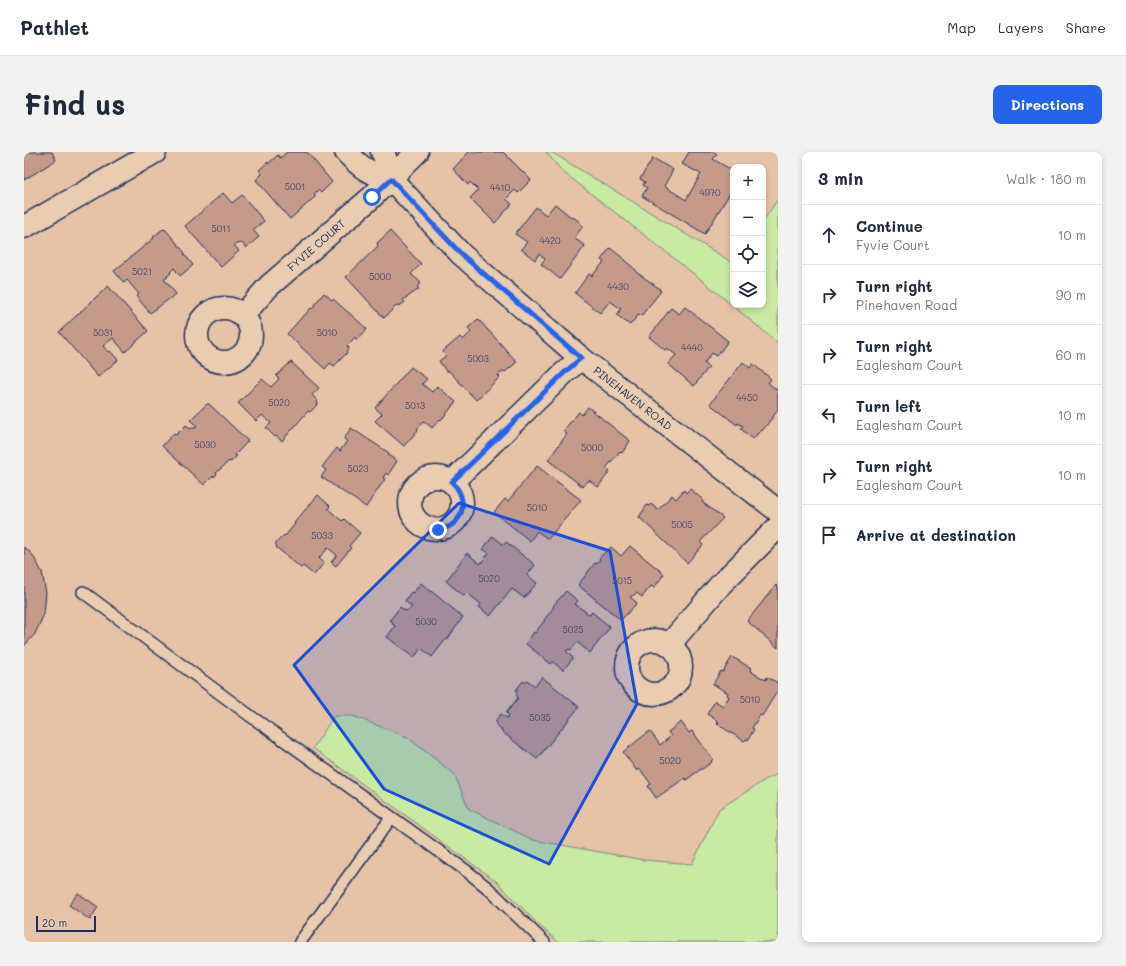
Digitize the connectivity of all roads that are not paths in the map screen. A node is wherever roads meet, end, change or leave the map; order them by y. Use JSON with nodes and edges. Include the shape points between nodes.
{"nodes":[{"id":1,"x":155,"y":152,"type":"edge"},
{"id":2,"x":346,"y":152,"type":"edge"},
{"id":3,"x":382,"y":152,"type":"edge"},
{"id":4,"x":418,"y":152,"type":"edge"},
{"id":5,"x":391,"y":179,"type":"junction"},
{"id":6,"x":24,"y":228,"type":"edge"},
{"id":7,"x":243,"y":315,"type":"dead end"},
{"id":8,"x":581,"y":358,"type":"junction"},
{"id":9,"x":452,"y":482,"type":"dead end"},
{"id":10,"x":778,"y":511,"type":"edge"},
{"id":11,"x":778,"y":527,"type":"edge"},
{"id":12,"x":83,"y":592,"type":"dead end"},
{"id":13,"x":669,"y":645,"type":"dead end"},
{"id":14,"x":392,"y":818,"type":"junction"},
{"id":15,"x":300,"y":942,"type":"edge"},
{"id":16,"x":544,"y":942,"type":"edge"}],
"edges":[{"from":1,"to":6,"type":"street"},
{"from":2,"to":5,"type":"street","via":[[370,173]]},
{"from":3,"to":5,"type":"street","name":"PINEHAVEN ROAD"},
{"from":4,"to":5,"type":"street","name":"FYVIE COURT"},
{"from":5,"to":7,"type":"street","name":"FYVIE COURT","via":[[269,286]]},
{"from":5,"to":8,"type":"street","name":"PINEHAVEN ROAD","via":[[461,254]]},
{"from":8,"to":9,"type":"street"},
{"from":8,"to":10,"type":"street","name":"PINEHAVEN ROAD"},
{"from":11,"to":13,"type":"street","via":[[720,584]]},
{"from":12,"to":14,"type":"lane"},
{"from":14,"to":15,"type":"lane"},
{"from":14,"to":16,"type":"lane","via":[[489,889]]}]}
